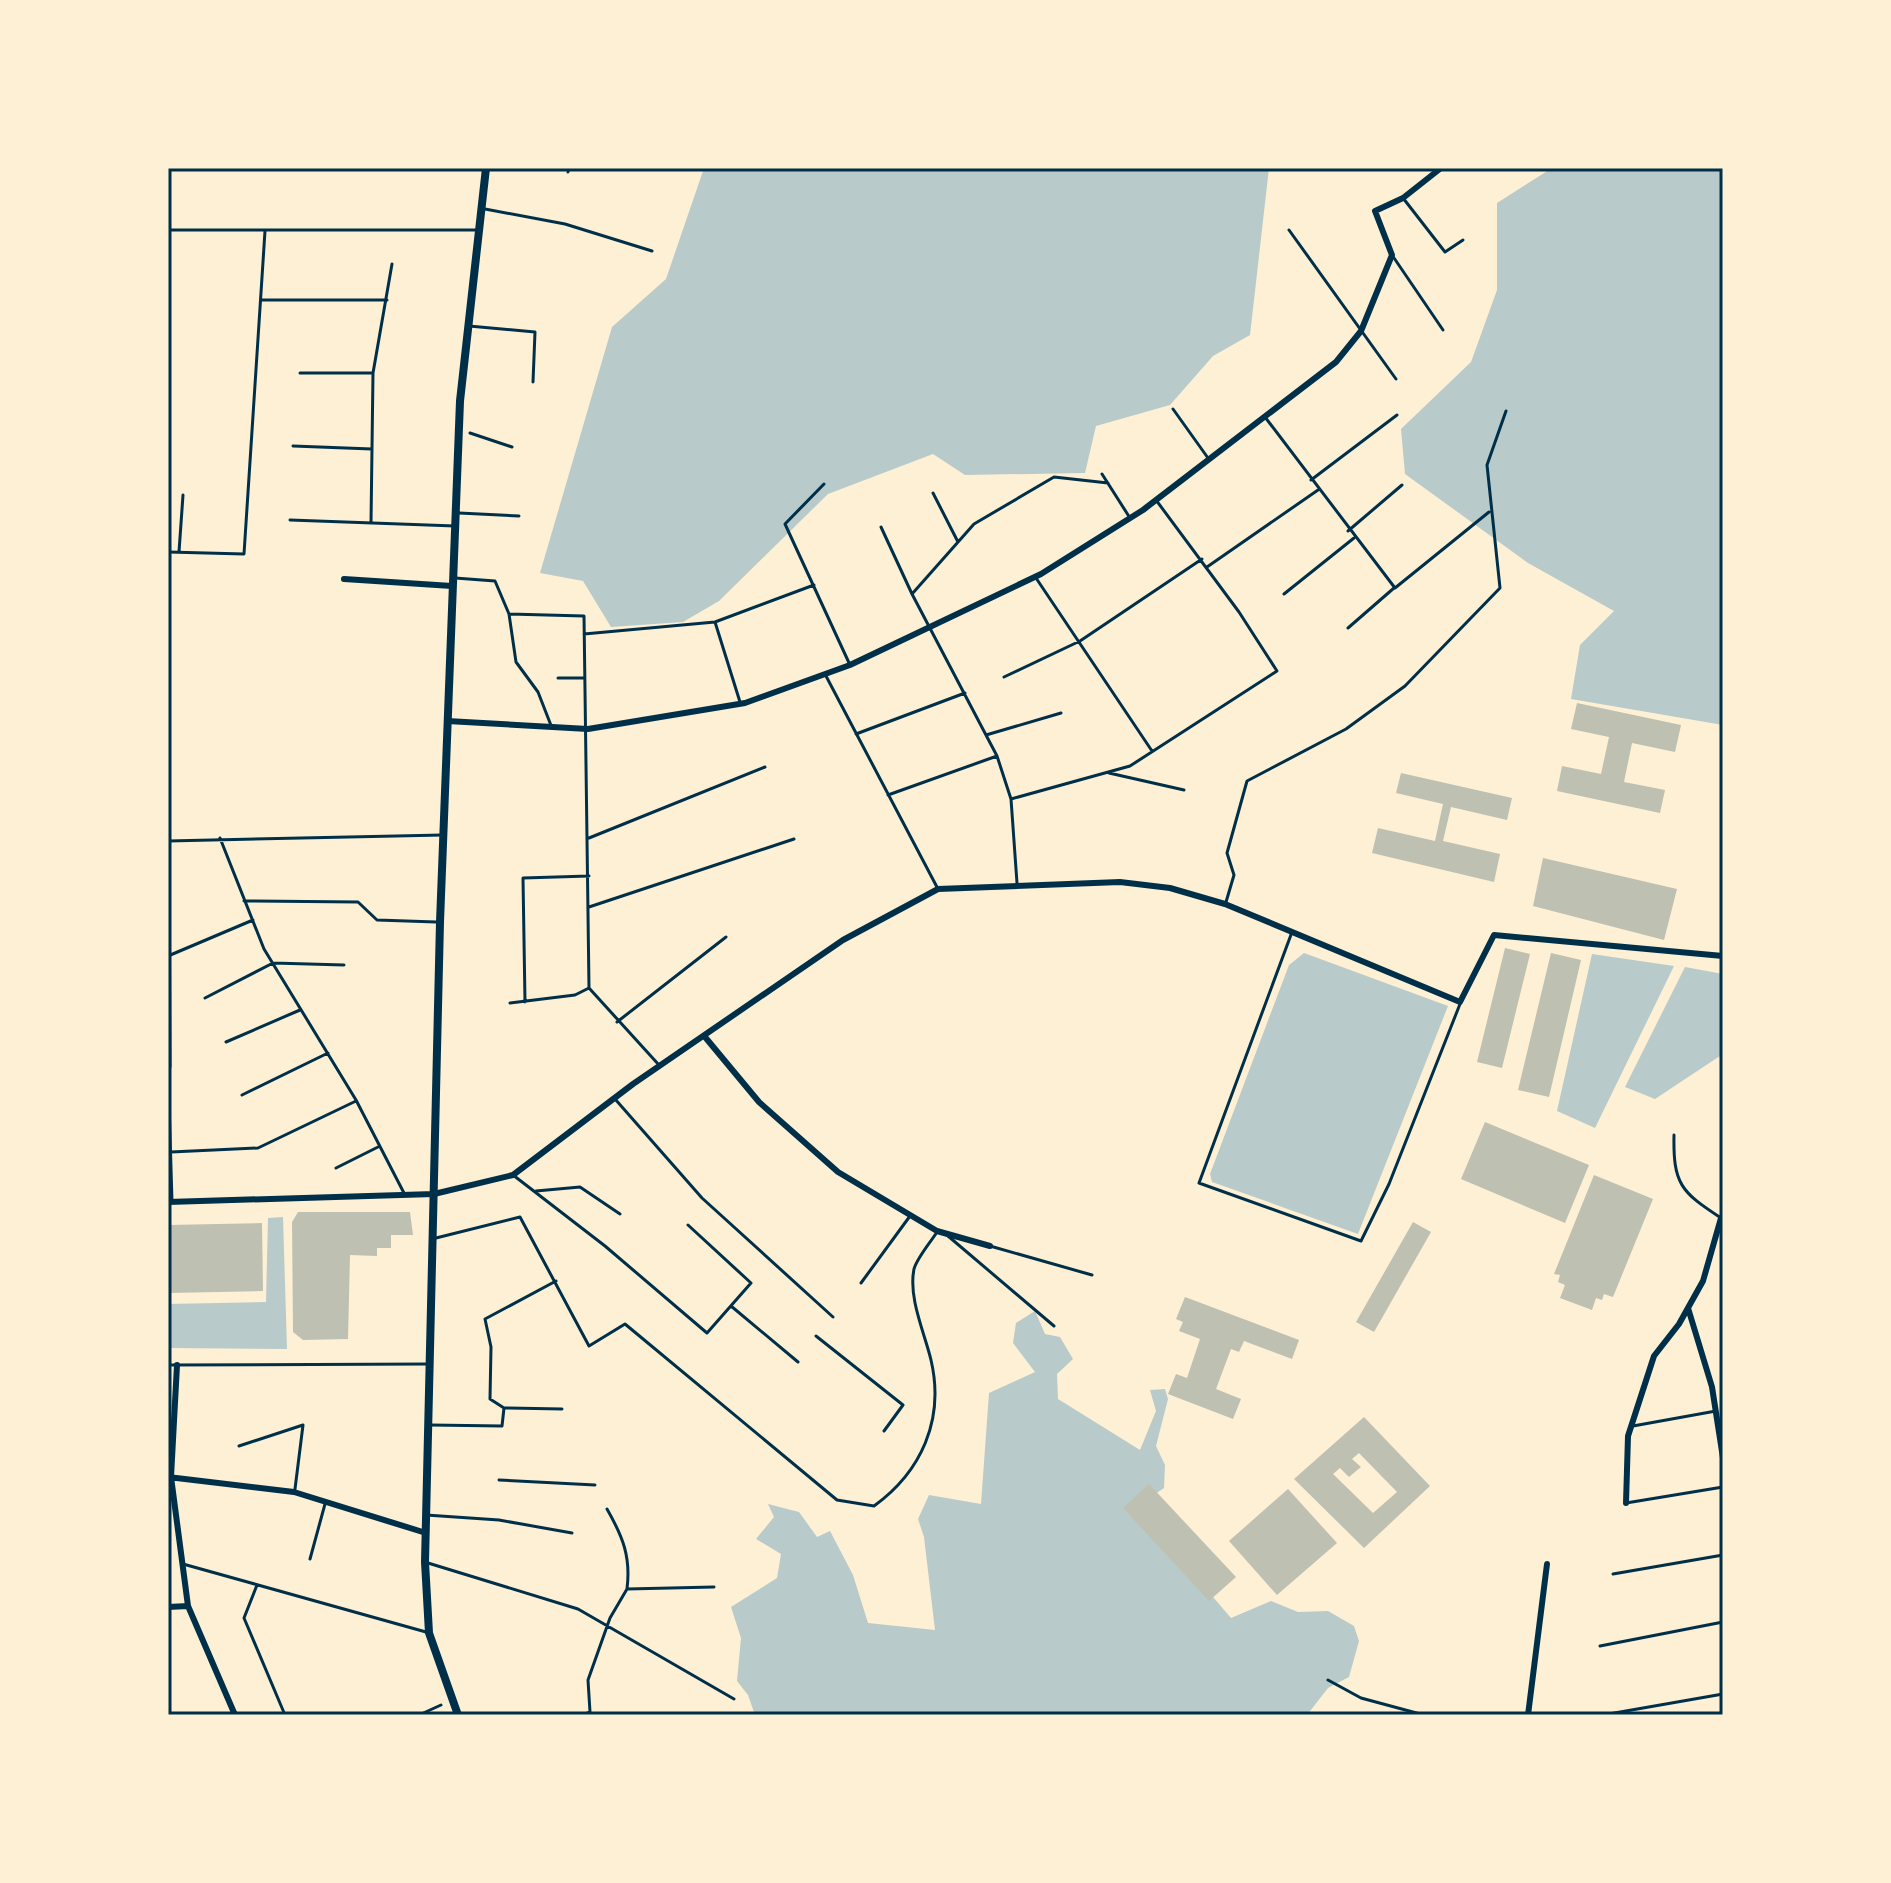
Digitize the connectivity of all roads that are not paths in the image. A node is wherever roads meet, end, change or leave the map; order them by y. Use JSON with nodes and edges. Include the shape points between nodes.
{"nodes":[{"id":1,"x":486,"y":168,"type":"edge"},
{"id":2,"x":1441,"y":168,"type":"edge"},
{"id":3,"x":1403,"y":198,"type":"junction"},
{"id":4,"x":480,"y":209,"type":"junction"},
{"id":5,"x":168,"y":230,"type":"edge"},
{"id":6,"x":477,"y":230,"type":"junction"},
{"id":7,"x":1289,"y":230,"type":"dead end"},
{"id":8,"x":265,"y":231,"type":"junction"},
{"id":9,"x":1463,"y":240,"type":"dead end"},
{"id":10,"x":652,"y":251,"type":"dead end"},
{"id":11,"x":1392,"y":255,"type":"junction"},
{"id":12,"x":392,"y":264,"type":"dead end"},
{"id":13,"x":261,"y":300,"type":"junction"},
{"id":14,"x":387,"y":300,"type":"junction"},
{"id":15,"x":467,"y":325,"type":"junction"},
{"id":16,"x":1443,"y":330,"type":"dead end"},
{"id":17,"x":1361,"y":331,"type":"junction"},
{"id":18,"x":300,"y":373,"type":"dead end"},
{"id":19,"x":373,"y":373,"type":"junction"},
{"id":20,"x":1396,"y":379,"type":"dead end"},
{"id":21,"x":533,"y":382,"type":"dead end"},
{"id":22,"x":1173,"y":409,"type":"dead end"},
{"id":23,"x":1506,"y":411,"type":"dead end"},
{"id":24,"x":1397,"y":415,"type":"dead end"},
{"id":25,"x":1265,"y":417,"type":"junction"},
{"id":26,"x":293,"y":446,"type":"dead end"},
{"id":27,"x":372,"y":449,"type":"junction"},
{"id":28,"x":1210,"y":461,"type":"junction"},
{"id":29,"x":1102,"y":474,"type":"dead end"},
{"id":30,"x":1311,"y":480,"type":"junction"},
{"id":31,"x":1108,"y":483,"type":"junction"},
{"id":32,"x":824,"y":484,"type":"dead end"},
{"id":33,"x":1402,"y":485,"type":"dead end"},
{"id":34,"x":1318,"y":490,"type":"junction"},
{"id":35,"x":933,"y":493,"type":"dead end"},
{"id":36,"x":183,"y":495,"type":"dead end"},
{"id":37,"x":1156,"y":500,"type":"junction"},
{"id":38,"x":1491,"y":510,"type":"junction"},
{"id":39,"x":456,"y":513,"type":"junction"},
{"id":40,"x":519,"y":516,"type":"dead end"},
{"id":41,"x":1130,"y":518,"type":"junction"},
{"id":42,"x":290,"y":520,"type":"dead end"},
{"id":43,"x":371,"y":523,"type":"junction"},
{"id":44,"x":455,"y":526,"type":"junction"},
{"id":45,"x":881,"y":527,"type":"dead end"},
{"id":46,"x":1348,"y":531,"type":"junction"},
{"id":47,"x":1354,"y":538,"type":"junction"},
{"id":48,"x":958,"y":542,"type":"junction"},
{"id":49,"x":168,"y":552,"type":"edge"},
{"id":50,"x":179,"y":552,"type":"junction"},
{"id":51,"x":1202,"y":559,"type":"junction"},
{"id":52,"x":1206,"y":568,"type":"junction"},
{"id":53,"x":1034,"y":576,"type":"junction"},
{"id":54,"x":344,"y":579,"type":"dead end"},
{"id":55,"x":453,"y":582,"type":"junction"},
{"id":56,"x":814,"y":585,"type":"junction"},
{"id":57,"x":1395,"y":588,"type":"junction"},
{"id":58,"x":912,"y":594,"type":"junction"},
{"id":59,"x":1284,"y":594,"type":"dead end"},
{"id":60,"x":509,"y":614,"type":"junction"},
{"id":61,"x":715,"y":622,"type":"junction"},
{"id":62,"x":931,"y":627,"type":"junction"},
{"id":63,"x":1348,"y":628,"type":"dead end"},
{"id":64,"x":584,"y":634,"type":"junction"},
{"id":65,"x":1080,"y":641,"type":"junction"},
{"id":66,"x":850,"y":665,"type":"junction"},
{"id":67,"x":826,"y":675,"type":"junction"},
{"id":68,"x":1004,"y":677,"type":"dead end"},
{"id":69,"x":558,"y":678,"type":"dead end"},
{"id":70,"x":584,"y":678,"type":"junction"},
{"id":71,"x":965,"y":693,"type":"junction"},
{"id":72,"x":740,"y":704,"type":"junction"},
{"id":73,"x":1061,"y":713,"type":"dead end"},
{"id":74,"x":447,"y":721,"type":"junction"},
{"id":75,"x":552,"y":728,"type":"junction"},
{"id":76,"x":588,"y":729,"type":"junction"},
{"id":77,"x":856,"y":734,"type":"junction"},
{"id":78,"x":986,"y":735,"type":"junction"},
{"id":79,"x":1152,"y":751,"type":"junction"},
{"id":80,"x":997,"y":756,"type":"junction"},
{"id":81,"x":765,"y":767,"type":"dead end"},
{"id":82,"x":1106,"y":772,"type":"junction"},
{"id":83,"x":1184,"y":790,"type":"dead end"},
{"id":84,"x":888,"y":795,"type":"junction"},
{"id":85,"x":1011,"y":799,"type":"junction"},
{"id":86,"x":443,"y":835,"type":"junction"},
{"id":87,"x":220,"y":838,"type":"junction"},
{"id":88,"x":589,"y":838,"type":"junction"},
{"id":89,"x":794,"y":839,"type":"dead end"},
{"id":90,"x":168,"y":841,"type":"edge"},
{"id":91,"x":589,"y":876,"type":"junction"},
{"id":92,"x":1017,"y":883,"type":"junction"},
{"id":93,"x":938,"y":889,"type":"junction"},
{"id":94,"x":169,"y":897,"type":"edge"},
{"id":95,"x":244,"y":901,"type":"junction"},
{"id":96,"x":1225,"y":904,"type":"junction"},
{"id":97,"x":589,"y":907,"type":"junction"},
{"id":98,"x":253,"y":920,"type":"junction"},
{"id":99,"x":440,"y":922,"type":"junction"},
{"id":100,"x":1292,"y":932,"type":"junction"},
{"id":101,"x":726,"y":937,"type":"dead end"},
{"id":102,"x":168,"y":956,"type":"edge"},
{"id":103,"x":1723,"y":956,"type":"edge"},
{"id":104,"x":273,"y":963,"type":"junction"},
{"id":105,"x":344,"y":965,"type":"dead end"},
{"id":106,"x":589,"y":988,"type":"junction"},
{"id":107,"x":205,"y":998,"type":"dead end"},
{"id":108,"x":525,"y":1002,"type":"junction"},
{"id":109,"x":1460,"y":1002,"type":"junction"},
{"id":110,"x":510,"y":1003,"type":"dead end"},
{"id":111,"x":301,"y":1009,"type":"junction"},
{"id":112,"x":617,"y":1022,"type":"junction"},
{"id":113,"x":705,"y":1037,"type":"junction"},
{"id":114,"x":226,"y":1042,"type":"dead end"},
{"id":115,"x":328,"y":1053,"type":"junction"},
{"id":116,"x":659,"y":1065,"type":"junction"},
{"id":117,"x":169,"y":1067,"type":"edge"},
{"id":118,"x":242,"y":1095,"type":"dead end"},
{"id":119,"x":615,"y":1099,"type":"junction"},
{"id":120,"x":356,"y":1100,"type":"junction"},
{"id":121,"x":1674,"y":1135,"type":"dead end"},
{"id":122,"x":378,"y":1147,"type":"junction"},
{"id":123,"x":171,"y":1152,"type":"junction"},
{"id":124,"x":336,"y":1168,"type":"dead end"},
{"id":125,"x":513,"y":1175,"type":"junction"},
{"id":126,"x":534,"y":1191,"type":"junction"},
{"id":127,"x":434,"y":1194,"type":"junction"},
{"id":128,"x":405,"y":1195,"type":"junction"},
{"id":129,"x":170,"y":1202,"type":"edge"},
{"id":130,"x":620,"y":1214,"type":"dead end"},
{"id":131,"x":910,"y":1216,"type":"junction"},
{"id":132,"x":1721,"y":1218,"type":"joint"},
{"id":133,"x":688,"y":1225,"type":"dead end"},
{"id":134,"x":1720,"y":1230,"type":"edge"},
{"id":135,"x":937,"y":1231,"type":"junction"},
{"id":136,"x":948,"y":1236,"type":"junction"},
{"id":137,"x":432,"y":1238,"type":"junction"},
{"id":138,"x":990,"y":1246,"type":"joint"},
{"id":139,"x":1092,"y":1275,"type":"dead end"},
{"id":140,"x":556,"y":1281,"type":"junction"},
{"id":141,"x":861,"y":1283,"type":"dead end"},
{"id":142,"x":731,"y":1306,"type":"junction"},
{"id":143,"x":1688,"y":1308,"type":"junction"},
{"id":144,"x":833,"y":1317,"type":"dead end"},
{"id":145,"x":1054,"y":1326,"type":"dead end"},
{"id":146,"x":816,"y":1336,"type":"dead end"},
{"id":147,"x":798,"y":1362,"type":"dead end"},
{"id":148,"x":429,"y":1364,"type":"junction"},
{"id":149,"x":168,"y":1365,"type":"edge"},
{"id":150,"x":177,"y":1365,"type":"junction"},
{"id":151,"x":504,"y":1408,"type":"junction"},
{"id":152,"x":562,"y":1409,"type":"dead end"},
{"id":153,"x":1716,"y":1411,"type":"junction"},
{"id":154,"x":428,"y":1425,"type":"junction"},
{"id":155,"x":1631,"y":1427,"type":"junction"},
{"id":156,"x":884,"y":1431,"type":"dead end"},
{"id":157,"x":239,"y":1446,"type":"dead end"},
{"id":158,"x":1723,"y":1458,"type":"edge"},
{"id":159,"x":169,"y":1477,"type":"edge"},
{"id":160,"x":499,"y":1480,"type":"dead end"},
{"id":161,"x":595,"y":1485,"type":"dead end"},
{"id":162,"x":1723,"y":1487,"type":"edge"},
{"id":163,"x":294,"y":1492,"type":"junction"},
{"id":164,"x":325,"y":1501,"type":"junction"},
{"id":165,"x":1626,"y":1503,"type":"joint"},
{"id":166,"x":607,"y":1509,"type":"dead end"},
{"id":167,"x":426,"y":1515,"type":"junction"},
{"id":168,"x":426,"y":1533,"type":"junction"},
{"id":169,"x":572,"y":1533,"type":"dead end"},
{"id":170,"x":1723,"y":1555,"type":"edge"},
{"id":171,"x":310,"y":1559,"type":"dead end"},
{"id":172,"x":425,"y":1562,"type":"junction"},
{"id":173,"x":183,"y":1564,"type":"junction"},
{"id":174,"x":1547,"y":1564,"type":"dead end"},
{"id":175,"x":1613,"y":1574,"type":"dead end"},
{"id":176,"x":258,"y":1584,"type":"junction"},
{"id":177,"x":714,"y":1587,"type":"dead end"},
{"id":178,"x":627,"y":1589,"type":"junction"},
{"id":179,"x":188,"y":1606,"type":"junction"},
{"id":180,"x":168,"y":1607,"type":"edge"},
{"id":181,"x":1723,"y":1622,"type":"edge"},
{"id":182,"x":607,"y":1626,"type":"junction"},
{"id":183,"x":429,"y":1633,"type":"junction"},
{"id":184,"x":1600,"y":1646,"type":"dead end"},
{"id":185,"x":1723,"y":1694,"type":"edge"},
{"id":186,"x":734,"y":1699,"type":"dead end"},
{"id":187,"x":590,"y":1712,"type":"junction"},
{"id":188,"x":235,"y":1715,"type":"edge"},
{"id":189,"x":285,"y":1715,"type":"edge"},
{"id":190,"x":458,"y":1715,"type":"edge"},
{"id":191,"x":583,"y":1715,"type":"edge"},
{"id":192,"x":596,"y":1715,"type":"edge"},
{"id":193,"x":1528,"y":1715,"type":"edge"},
{"id":194,"x":1603,"y":1715,"type":"edge"}],
"edges":[{"from":1,"to":4,"type":"street"},
{"from":2,"to":3,"type":"street"},
{"from":3,"to":9,"type":"lane","via":[[1445,252]]},
{"from":3,"to":11,"type":"street","via":[[1375,211]]},
{"from":4,"to":6,"type":"street"},
{"from":4,"to":10,"type":"lane","via":[[565,224]]},
{"from":5,"to":8,"type":"lane"},
{"from":6,"to":8,"type":"lane"},
{"from":6,"to":15,"type":"street"},
{"from":7,"to":17,"type":"lane"},
{"from":8,"to":13,"type":"lane"},
{"from":11,"to":16,"type":"lane"},
{"from":11,"to":17,"type":"street"},
{"from":12,"to":14,"type":"lane"},
{"from":13,"to":14,"type":"lane"},
{"from":13,"to":50,"type":"lane","via":[[244,554]]},
{"from":14,"to":19,"type":"lane"},
{"from":15,"to":21,"type":"lane","via":[[535,332]]},
{"from":15,"to":39,"type":"street"},
{"from":17,"to":20,"type":"lane"},
{"from":17,"to":25,"type":"street","via":[[1336,362]]},
{"from":18,"to":19,"type":"lane"},
{"from":19,"to":27,"type":"lane"},
{"from":22,"to":28,"type":"lane"},
{"from":23,"to":38,"type":"lane","via":[[1487,465]]},
{"from":24,"to":30,"type":"lane"},
{"from":25,"to":28,"type":"street"},
{"from":25,"to":30,"type":"lane"},
{"from":26,"to":27,"type":"lane"},
{"from":27,"to":43,"type":"lane"},
{"from":28,"to":37,"type":"street"},
{"from":29,"to":31,"type":"lane"},
{"from":30,"to":34,"type":"lane"},
{"from":31,"to":41,"type":"lane"},
{"from":31,"to":48,"type":"lane","via":[[1054,477],[974,524]]},
{"from":32,"to":56,"type":"lane","via":[[785,524]]},
{"from":33,"to":46,"type":"lane"},
{"from":34,"to":46,"type":"lane"},
{"from":34,"to":52,"type":"lane"},
{"from":35,"to":48,"type":"lane"},
{"from":36,"to":50,"type":"lane"},
{"from":37,"to":41,"type":"street"},
{"from":37,"to":51,"type":"lane"},
{"from":38,"to":57,"type":"lane"},
{"from":38,"to":96,"type":"lane","via":[[1500,588],[1405,686],[1346,729],[1247,781],[1227,853],[1234,875]]},
{"from":39,"to":40,"type":"lane"},
{"from":39,"to":44,"type":"street"},
{"from":41,"to":53,"type":"street"},
{"from":42,"to":43,"type":"lane"},
{"from":43,"to":44,"type":"lane"},
{"from":44,"to":55,"type":"street"},
{"from":45,"to":58,"type":"lane"},
{"from":46,"to":47,"type":"lane"},
{"from":47,"to":57,"type":"lane"},
{"from":47,"to":59,"type":"lane"},
{"from":48,"to":58,"type":"lane"},
{"from":49,"to":50,"type":"lane"},
{"from":51,"to":52,"type":"lane"},
{"from":51,"to":65,"type":"lane"},
{"from":52,"to":79,"type":"lane","via":[[1277,671]]},
{"from":53,"to":62,"type":"street"},
{"from":53,"to":65,"type":"lane"},
{"from":54,"to":55,"type":"street"},
{"from":55,"to":60,"type":"lane","via":[[495,581]]},
{"from":55,"to":74,"type":"street"},
{"from":56,"to":61,"type":"lane"},
{"from":56,"to":66,"type":"lane"},
{"from":57,"to":63,"type":"lane"},
{"from":58,"to":62,"type":"lane"},
{"from":60,"to":64,"type":"lane","via":[[584,616]]},
{"from":60,"to":75,"type":"lane","via":[[516,662],[538,692]]},
{"from":61,"to":64,"type":"lane"},
{"from":61,"to":72,"type":"lane"},
{"from":62,"to":66,"type":"street"},
{"from":62,"to":71,"type":"lane"},
{"from":64,"to":70,"type":"lane"},
{"from":65,"to":68,"type":"lane"},
{"from":65,"to":79,"type":"lane"},
{"from":66,"to":67,"type":"street"},
{"from":67,"to":72,"type":"street"},
{"from":67,"to":77,"type":"lane"},
{"from":69,"to":70,"type":"lane"},
{"from":70,"to":76,"type":"lane"},
{"from":71,"to":77,"type":"lane"},
{"from":71,"to":78,"type":"lane"},
{"from":72,"to":76,"type":"street"},
{"from":73,"to":78,"type":"lane"},
{"from":74,"to":75,"type":"street"},
{"from":74,"to":86,"type":"street"},
{"from":75,"to":76,"type":"street"},
{"from":76,"to":88,"type":"lane"},
{"from":77,"to":84,"type":"lane"},
{"from":78,"to":80,"type":"lane"},
{"from":79,"to":82,"type":"lane","via":[[1130,766]]},
{"from":80,"to":84,"type":"lane"},
{"from":80,"to":85,"type":"lane"},
{"from":81,"to":88,"type":"lane"},
{"from":82,"to":83,"type":"lane"},
{"from":82,"to":85,"type":"lane"},
{"from":84,"to":93,"type":"lane"},
{"from":85,"to":92,"type":"lane"},
{"from":86,"to":87,"type":"lane"},
{"from":86,"to":99,"type":"street"},
{"from":87,"to":90,"type":"lane"},
{"from":87,"to":95,"type":"lane"},
{"from":88,"to":91,"type":"lane"},
{"from":89,"to":97,"type":"lane"},
{"from":90,"to":94,"type":"lane"},
{"from":91,"to":97,"type":"lane"},
{"from":91,"to":108,"type":"lane","via":[[523,878]]},
{"from":92,"to":93,"type":"street"},
{"from":92,"to":96,"type":"street","via":[[1120,882],[1170,888]]},
{"from":93,"to":113,"type":"street","via":[[843,940]]},
{"from":94,"to":102,"type":"lane"},
{"from":95,"to":98,"type":"lane"},
{"from":95,"to":99,"type":"lane","via":[[358,902],[377,920]]},
{"from":96,"to":100,"type":"street"},
{"from":97,"to":106,"type":"lane"},
{"from":98,"to":102,"type":"lane"},
{"from":98,"to":104,"type":"lane"},
{"from":99,"to":127,"type":"street"},
{"from":100,"to":109,"type":"street"},
{"from":100,"to":109,"type":"lane","via":[[1199,1183],[1361,1241],[1389,1184]]},
{"from":101,"to":112,"type":"lane"},
{"from":102,"to":117,"type":"lane"},
{"from":103,"to":109,"type":"street","via":[[1494,935]]},
{"from":104,"to":105,"type":"lane"},
{"from":104,"to":107,"type":"lane"},
{"from":104,"to":111,"type":"lane"},
{"from":106,"to":108,"type":"lane"},
{"from":106,"to":112,"type":"lane"},
{"from":108,"to":110,"type":"lane"},
{"from":111,"to":114,"type":"lane"},
{"from":111,"to":115,"type":"lane"},
{"from":112,"to":116,"type":"lane"},
{"from":113,"to":116,"type":"street"},
{"from":113,"to":131,"type":"street","via":[[759,1102],[838,1172]]},
{"from":115,"to":118,"type":"lane"},
{"from":115,"to":120,"type":"lane"},
{"from":116,"to":119,"type":"street"},
{"from":117,"to":123,"type":"lane"},
{"from":119,"to":125,"type":"street"},
{"from":119,"to":144,"type":"lane","via":[[702,1198]]},
{"from":120,"to":122,"type":"lane"},
{"from":120,"to":123,"type":"lane","via":[[258,1148]]},
{"from":121,"to":132,"type":"lane","via":[[1673,1169],[1690,1198]]},
{"from":122,"to":124,"type":"lane"},
{"from":122,"to":128,"type":"lane"},
{"from":123,"to":129,"type":"lane"},
{"from":125,"to":126,"type":"lane"},
{"from":125,"to":127,"type":"street"},
{"from":126,"to":130,"type":"lane","via":[[580,1187]]},
{"from":126,"to":142,"type":"lane","via":[[707,1333]]},
{"from":127,"to":128,"type":"street"},
{"from":127,"to":137,"type":"street"},
{"from":128,"to":129,"type":"street"},
{"from":131,"to":135,"type":"street"},
{"from":131,"to":141,"type":"lane"},
{"from":132,"to":134,"type":"street"},
{"from":133,"to":142,"type":"lane","via":[[751,1283]]},
{"from":134,"to":143,"type":"street"},
{"from":135,"to":136,"type":"street"},
{"from":135,"to":140,"type":"lane","via":[[914,1269],[918,1323],[932,1361],[935,1399],[923,1454],[899,1488],[874,1506],[837,1500],[625,1324],[589,1346]]},
{"from":136,"to":138,"type":"street"},
{"from":136,"to":145,"type":"lane"},
{"from":137,"to":140,"type":"lane","via":[[520,1217]]},
{"from":137,"to":148,"type":"street"},
{"from":138,"to":139,"type":"lane"},
{"from":140,"to":151,"type":"lane","via":[[485,1319],[491,1347],[490,1399]]},
{"from":142,"to":147,"type":"lane"},
{"from":143,"to":153,"type":"street"},
{"from":143,"to":155,"type":"street","via":[[1654,1356]]},
{"from":146,"to":156,"type":"lane","via":[[903,1405]]},
{"from":148,"to":150,"type":"lane"},
{"from":148,"to":154,"type":"street"},
{"from":149,"to":150,"type":"lane"},
{"from":150,"to":159,"type":"street"},
{"from":151,"to":152,"type":"lane"},
{"from":151,"to":154,"type":"lane","via":[[502,1426]]},
{"from":153,"to":155,"type":"lane"},
{"from":153,"to":158,"type":"street"},
{"from":154,"to":167,"type":"street"},
{"from":155,"to":165,"type":"street"},
{"from":157,"to":163,"type":"lane","via":[[303,1425]]},
{"from":159,"to":163,"type":"street"},
{"from":159,"to":173,"type":"street"},
{"from":160,"to":161,"type":"lane"},
{"from":162,"to":165,"type":"lane"},
{"from":163,"to":164,"type":"street"},
{"from":164,"to":168,"type":"street"},
{"from":164,"to":171,"type":"lane"},
{"from":166,"to":178,"type":"lane","via":[[626,1542]]},
{"from":167,"to":168,"type":"street"},
{"from":167,"to":169,"type":"lane"},
{"from":168,"to":172,"type":"street"},
{"from":170,"to":175,"type":"lane"},
{"from":172,"to":182,"type":"lane","via":[[578,1609]]},
{"from":172,"to":183,"type":"street"},
{"from":173,"to":176,"type":"lane"},
{"from":173,"to":179,"type":"street"},
{"from":174,"to":193,"type":"street"},
{"from":176,"to":183,"type":"lane"},
{"from":176,"to":189,"type":"lane","via":[[244,1618]]},
{"from":177,"to":178,"type":"lane"},
{"from":178,"to":182,"type":"lane"},
{"from":179,"to":180,"type":"street"},
{"from":179,"to":188,"type":"street"},
{"from":181,"to":184,"type":"lane"},
{"from":182,"to":186,"type":"lane"},
{"from":182,"to":187,"type":"lane","via":[[588,1680]]},
{"from":183,"to":190,"type":"street"},
{"from":185,"to":194,"type":"lane"},
{"from":187,"to":191,"type":"lane"},
{"from":187,"to":192,"type":"lane"}]}
